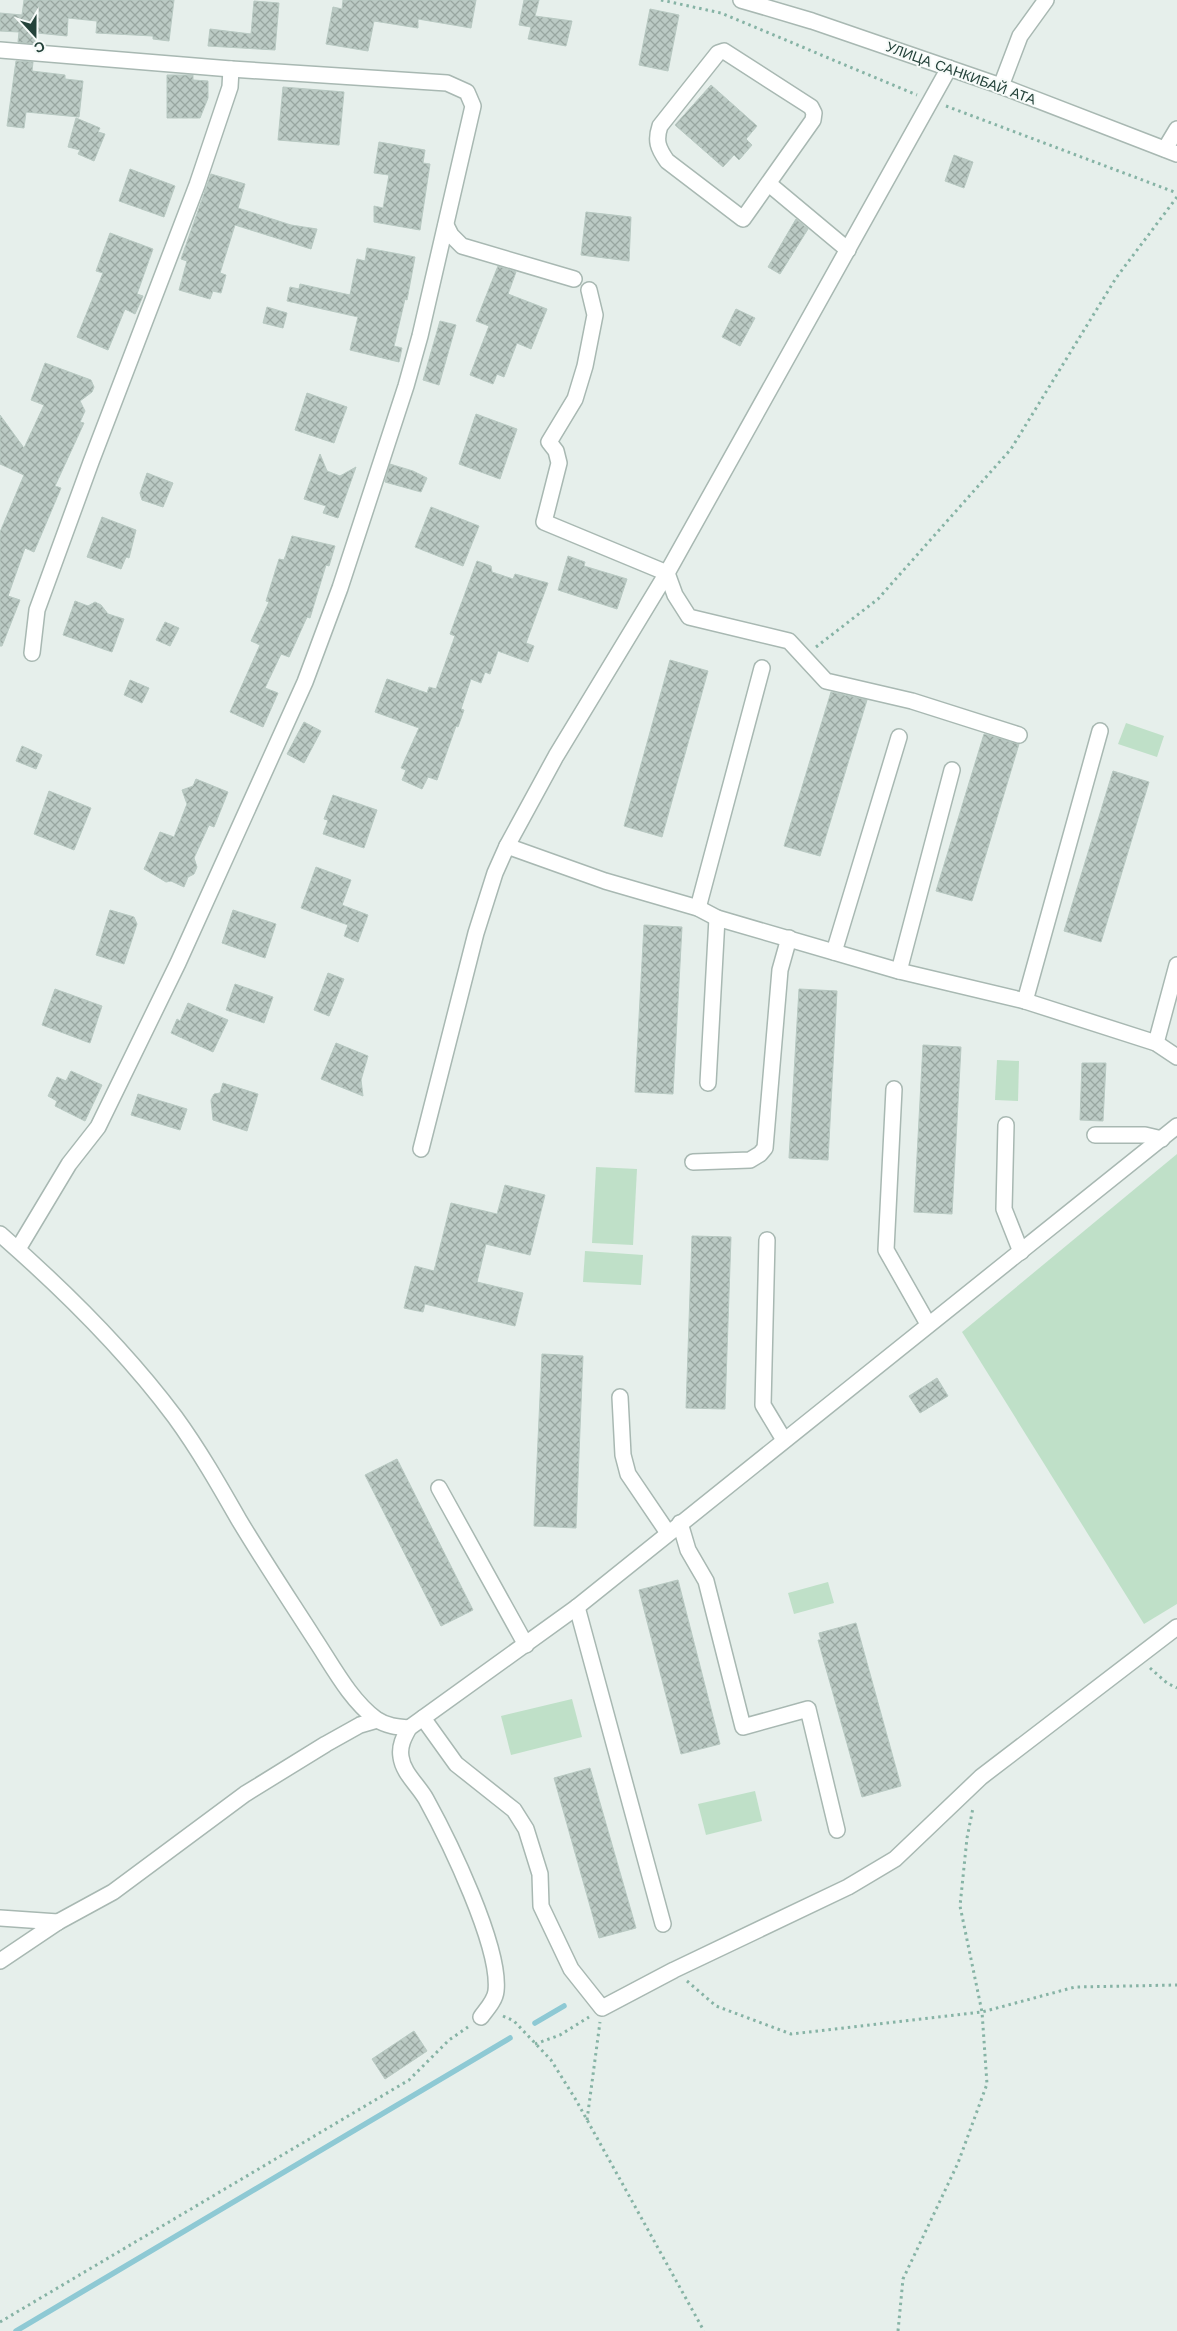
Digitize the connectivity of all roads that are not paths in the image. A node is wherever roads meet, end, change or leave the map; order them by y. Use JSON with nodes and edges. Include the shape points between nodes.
{"nodes":[{"id":1,"x":741,"y":0,"type":"edge"},
{"id":2,"x":1046,"y":0,"type":"edge"},
{"id":3,"x":0,"y":50,"type":"edge"},
{"id":4,"x":949,"y":68,"type":"junction"},
{"id":5,"x":231,"y":69,"type":"junction"},
{"id":6,"x":1000,"y":86,"type":"junction"},
{"id":7,"x":1177,"y":130,"type":"edge"},
{"id":8,"x":1171,"y":152,"type":"edge"},
{"id":9,"x":769,"y":184,"type":"junction"},
{"id":10,"x":446,"y":224,"type":"junction"},
{"id":11,"x":848,"y":250,"type":"junction"},
{"id":12,"x":574,"y":279,"type":"dead end"},
{"id":13,"x":589,"y":290,"type":"dead end"},
{"id":14,"x":667,"y":573,"type":"junction"},
{"id":15,"x":32,"y":653,"type":"dead end"},
{"id":16,"x":762,"y":668,"type":"dead end"},
{"id":17,"x":1100,"y":731,"type":"dead end"},
{"id":18,"x":1019,"y":735,"type":"dead end"},
{"id":19,"x":899,"y":737,"type":"dead end"},
{"id":20,"x":952,"y":770,"type":"dead end"},
{"id":21,"x":507,"y":846,"type":"junction"},
{"id":22,"x":698,"y":908,"type":"junction"},
{"id":23,"x":718,"y":918,"type":"junction"},
{"id":24,"x":789,"y":938,"type":"junction"},
{"id":25,"x":834,"y":952,"type":"junction"},
{"id":26,"x":1177,"y":965,"type":"edge"},
{"id":27,"x":899,"y":971,"type":"junction"},
{"id":28,"x":1025,"y":1001,"type":"junction"},
{"id":29,"x":1156,"y":1042,"type":"junction"},
{"id":30,"x":1177,"y":1057,"type":"edge"},
{"id":31,"x":708,"y":1083,"type":"dead end"},
{"id":32,"x":894,"y":1089,"type":"dead end"},
{"id":33,"x":1006,"y":1125,"type":"dead end"},
{"id":34,"x":1177,"y":1126,"type":"edge"},
{"id":35,"x":1095,"y":1135,"type":"dead end"},
{"id":36,"x":1162,"y":1139,"type":"junction"},
{"id":37,"x":421,"y":1149,"type":"dead end"},
{"id":38,"x":693,"y":1162,"type":"dead end"},
{"id":39,"x":0,"y":1234,"type":"edge"},
{"id":40,"x":767,"y":1240,"type":"dead end"},
{"id":41,"x":18,"y":1249,"type":"junction"},
{"id":42,"x":1021,"y":1252,"type":"junction"},
{"id":43,"x":928,"y":1324,"type":"junction"},
{"id":44,"x":620,"y":1397,"type":"dead end"},
{"id":45,"x":784,"y":1440,"type":"junction"},
{"id":46,"x":439,"y":1488,"type":"dead end"},
{"id":47,"x":674,"y":1528,"type":"junction"},
{"id":48,"x":577,"y":1607,"type":"junction"},
{"id":49,"x":1177,"y":1627,"type":"edge"},
{"id":50,"x":526,"y":1645,"type":"junction"},
{"id":51,"x":423,"y":1718,"type":"junction"},
{"id":52,"x":377,"y":1720,"type":"junction"},
{"id":53,"x":409,"y":1728,"type":"junction"},
{"id":54,"x":837,"y":1830,"type":"dead end"},
{"id":55,"x":0,"y":1918,"type":"edge"},
{"id":56,"x":58,"y":1922,"type":"junction"},
{"id":57,"x":663,"y":1924,"type":"dead end"},
{"id":58,"x":0,"y":1961,"type":"edge"},
{"id":59,"x":481,"y":2017,"type":"road end"}],
"edges":[{"from":1,"to":4,"type":"street","name":"УЛИЦА САНКИБАЙ АТА"},
{"from":2,"to":6,"type":"street","via":[[1020,36]]},
{"from":3,"to":5,"type":"street"},
{"from":4,"to":6,"type":"street","name":"УЛИЦА САНКИБАЙ АТА"},
{"from":4,"to":11,"type":"street"},
{"from":5,"to":10,"type":"street","via":[[447,84],[467,92],[473,112]]},
{"from":5,"to":15,"type":"street","via":[[230,87],[197,185],[37,610]]},
{"from":6,"to":8,"type":"street","name":"УЛИЦА САНКИБАЙ АТА"},
{"from":7,"to":8,"type":"street"},
{"from":9,"to":9,"type":"street","via":[[813,120],[814,113],[811,107],[727,52],[718,53],[660,126],[656,138],[658,148],[667,161],[743,219]]},
{"from":9,"to":11,"type":"street"},
{"from":10,"to":12,"type":"street","via":[[462,246]]},
{"from":10,"to":41,"type":"street","via":[[420,336],[392,435],[305,682],[178,963],[98,1127],[70,1164]]},
{"from":11,"to":14,"type":"street"},
{"from":13,"to":14,"type":"street","via":[[595,315],[592,335],[575,399],[549,442],[560,462],[544,522]]},
{"from":14,"to":18,"type":"street","via":[[675,596],[689,617],[789,641],[826,681],[912,701]]},
{"from":14,"to":21,"type":"street","via":[[565,741]]},
{"from":16,"to":22,"type":"street"},
{"from":17,"to":28,"type":"street"},
{"from":19,"to":25,"type":"street"},
{"from":20,"to":27,"type":"street"},
{"from":21,"to":22,"type":"street"},
{"from":21,"to":37,"type":"street","via":[[476,933]]},
{"from":22,"to":23,"type":"street"},
{"from":23,"to":24,"type":"street"},
{"from":23,"to":31,"type":"street"},
{"from":24,"to":25,"type":"street"},
{"from":24,"to":38,"type":"street","via":[[780,970],[765,1148],[750,1160]]},
{"from":25,"to":27,"type":"street"},
{"from":26,"to":29,"type":"street"},
{"from":27,"to":28,"type":"street"},
{"from":28,"to":29,"type":"street"},
{"from":29,"to":30,"type":"street"},
{"from":32,"to":43,"type":"street","via":[[886,1250]]},
{"from":33,"to":42,"type":"street","via":[[1004,1209]]},
{"from":34,"to":36,"type":"street"},
{"from":35,"to":36,"type":"street","via":[[1146,1135]]},
{"from":36,"to":42,"type":"street"},
{"from":39,"to":41,"type":"street"},
{"from":40,"to":45,"type":"street","via":[[764,1405]]},
{"from":41,"to":52,"type":"street","via":[[89,1318],[175,1417],[212,1470],[335,1671],[358,1702]]},
{"from":42,"to":43,"type":"street"},
{"from":43,"to":45,"type":"street"},
{"from":44,"to":47,"type":"street","via":[[622,1455],[628,1474]]},
{"from":45,"to":47,"type":"street"},
{"from":46,"to":50,"type":"street"},
{"from":47,"to":48,"type":"street"},
{"from":47,"to":54,"type":"street","via":[[706,1581],[744,1727],[808,1709]]},
{"from":48,"to":50,"type":"street"},
{"from":48,"to":57,"type":"street"},
{"from":49,"to":51,"type":"street","via":[[980,1777],[895,1859],[848,1887],[602,2008],[570,1969],[541,1906],[540,1874],[526,1830],[514,1810],[456,1764]]},
{"from":50,"to":51,"type":"street"},
{"from":51,"to":53,"type":"street"},
{"from":52,"to":53,"type":"street"},
{"from":52,"to":56,"type":"street","via":[[360,1725],[246,1794],[113,1892]]},
{"from":53,"to":59,"type":"street","via":[[401,1743],[400,1757],[446,1839],[487,1935],[494,1963],[496,1991]]},
{"from":55,"to":56,"type":"street"},
{"from":56,"to":58,"type":"street"}]}
